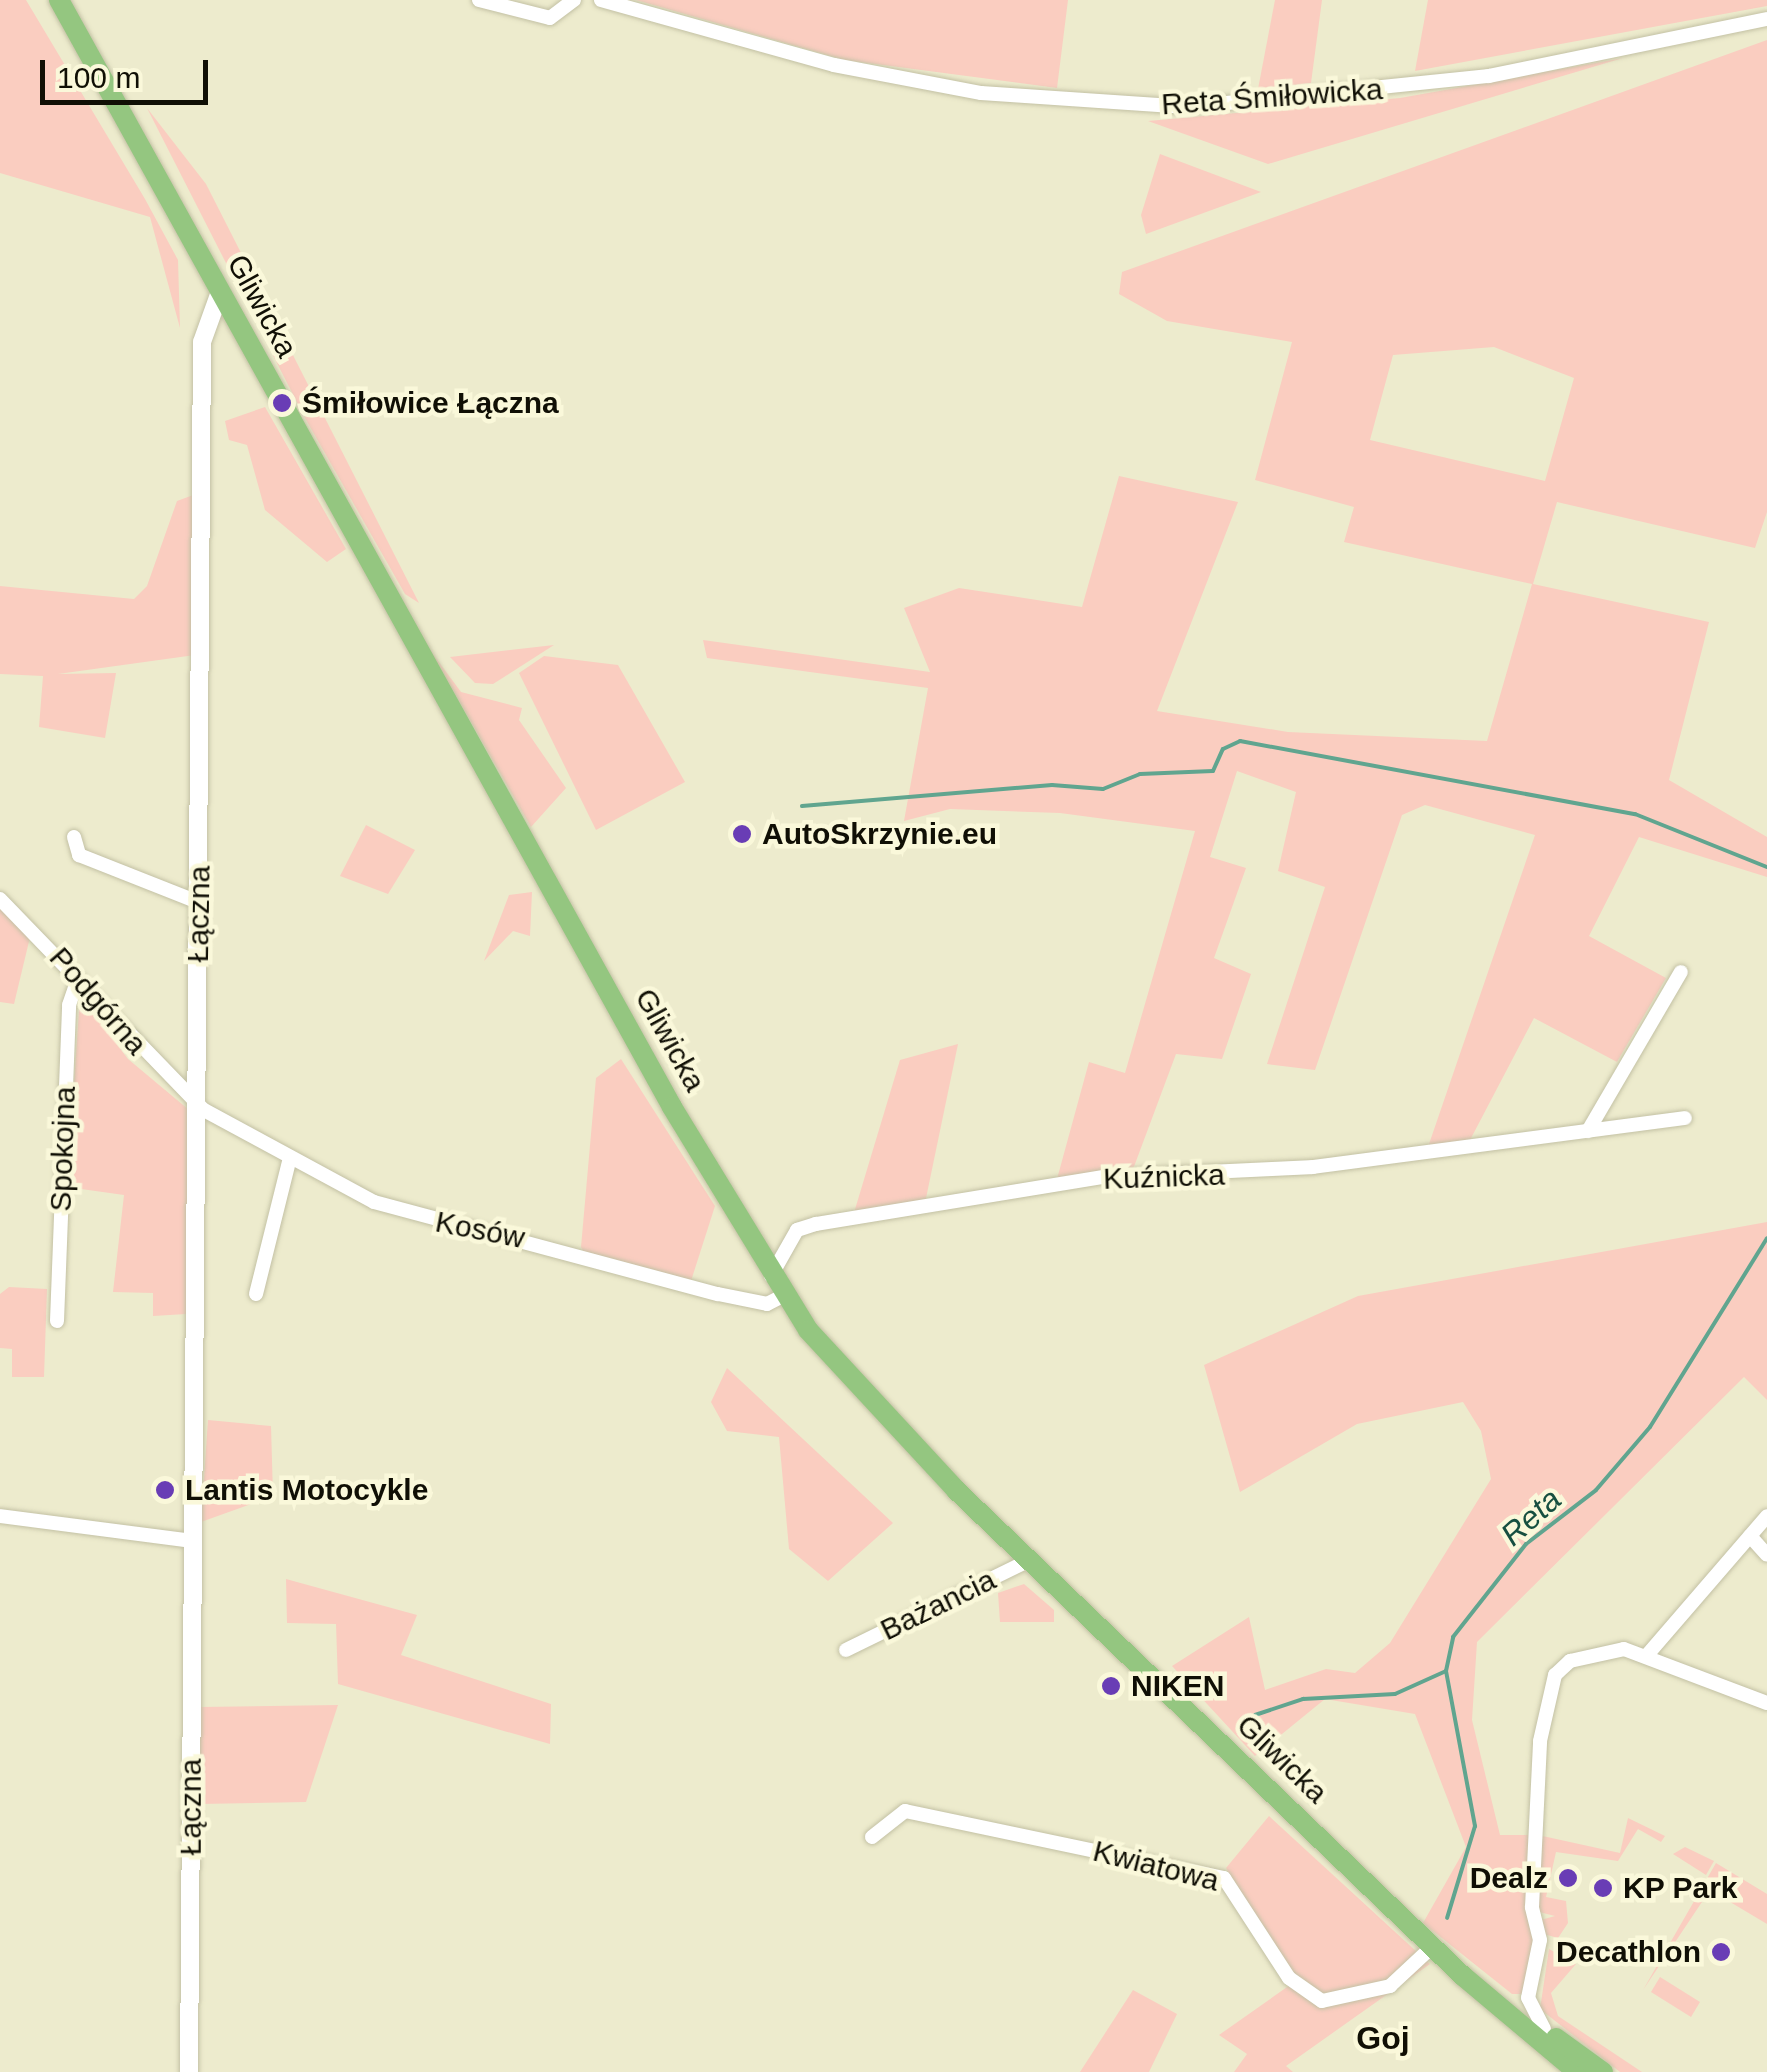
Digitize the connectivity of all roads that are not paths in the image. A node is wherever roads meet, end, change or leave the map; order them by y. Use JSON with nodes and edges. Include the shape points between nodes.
{"nodes":[{"id":1,"x":59,"y":0,"type":"edge"},
{"id":2,"x":480,"y":0,"type":"edge"},
{"id":3,"x":574,"y":0,"type":"edge"},
{"id":4,"x":601,"y":0,"type":"edge"},
{"id":5,"x":1767,"y":18,"type":"edge"},
{"id":6,"x":220,"y":292,"type":"junction"},
{"id":7,"x":74,"y":837,"type":"dead end"},
{"id":8,"x":0,"y":899,"type":"edge"},
{"id":9,"x":200,"y":904,"type":"junction"},
{"id":10,"x":1681,"y":972,"type":"dead end"},
{"id":11,"x":78,"y":979,"type":"junction"},
{"id":12,"x":196,"y":1102,"type":"junction"},
{"id":13,"x":1686,"y":1118,"type":"dead end"},
{"id":14,"x":1588,"y":1131,"type":"junction"},
{"id":15,"x":290,"y":1158,"type":"junction"},
{"id":16,"x":770,"y":1277,"type":"junction"},
{"id":17,"x":256,"y":1294,"type":"dead end"},
{"id":18,"x":783,"y":1296,"type":"junction"},
{"id":19,"x":56,"y":1321,"type":"dead end"},
{"id":20,"x":0,"y":1516,"type":"edge"},
{"id":21,"x":1767,"y":1516,"type":"edge"},
{"id":22,"x":1750,"y":1536,"type":"junction"},
{"id":23,"x":193,"y":1541,"type":"junction"},
{"id":24,"x":1767,"y":1554,"type":"edge"},
{"id":25,"x":1030,"y":1560,"type":"junction"},
{"id":26,"x":846,"y":1650,"type":"dead end"},
{"id":27,"x":1648,"y":1654,"type":"junction"},
{"id":28,"x":1767,"y":1703,"type":"edge"},
{"id":29,"x":872,"y":1837,"type":"dead end"},
{"id":30,"x":1437,"y":1948,"type":"junction"},
{"id":31,"x":1544,"y":2030,"type":"junction"},
{"id":32,"x":1589,"y":2070,"type":"edge"},
{"id":33,"x":189,"y":2072,"type":"edge"}],
"edges":[{"from":1,"to":6,"type":"main road","name":"Gliwicka"},
{"from":2,"to":3,"type":"street","via":[[550,18]]},
{"from":4,"to":5,"type":"street","name":"Reta Śmiłowicka","via":[[834,65],[981,93],[1188,107],[1489,76]]},
{"from":6,"to":9,"type":"street","name":"Łączna","via":[[202,342]]},
{"from":6,"to":16,"type":"main road","name":"Gliwicka"},
{"from":7,"to":9,"type":"street","via":[[79,855]]},
{"from":8,"to":11,"type":"street","name":"Podgórna"},
{"from":9,"to":12,"type":"street","name":"Łączna"},
{"from":10,"to":14,"type":"street"},
{"from":11,"to":12,"type":"street","name":"Podgórna"},
{"from":11,"to":19,"type":"street","name":"Spokojna","via":[[69,1005]]},
{"from":12,"to":15,"type":"street","name":"Kosów"},
{"from":12,"to":23,"type":"street","name":"Łączna"},
{"from":13,"to":14,"type":"street","name":"Kuźnicka"},
{"from":14,"to":16,"type":"street","name":"Kuźnicka","via":[[1313,1167],[1104,1178],[816,1224],[798,1230]]},
{"from":15,"to":17,"type":"street"},
{"from":15,"to":18,"type":"street","name":"Kosów","via":[[402,1214],[529,1238],[732,1297],[767,1304]]},
{"from":16,"to":18,"type":"main road","name":"Gliwicka"},
{"from":18,"to":25,"type":"main road","name":"Gliwicka","via":[[876,1410]]},
{"from":20,"to":23,"type":"street"},
{"from":21,"to":22,"type":"street"},
{"from":22,"to":24,"type":"street"},
{"from":22,"to":27,"type":"street"},
{"from":23,"to":33,"type":"street","name":"Łączna"},
{"from":25,"to":26,"type":"street","name":"Bażancia"},
{"from":25,"to":30,"type":"main road","name":"Gliwicka"},
{"from":27,"to":28,"type":"street"},
{"from":27,"to":31,"type":"street","via":[[1606,1650],[1570,1660],[1550,1686],[1532,1907],[1540,1940],[1528,1998]]},
{"from":29,"to":30,"type":"street","name":"Kwiatowa","via":[[904,1811],[1224,1878],[1289,1978],[1322,2002],[1390,1986]]},
{"from":30,"to":31,"type":"main road","name":"Gliwicka"},
{"from":30,"to":32,"type":"main road","name":"Gliwicka"},
{"from":31,"to":32,"type":"main road","name":"Gliwicka"}]}
